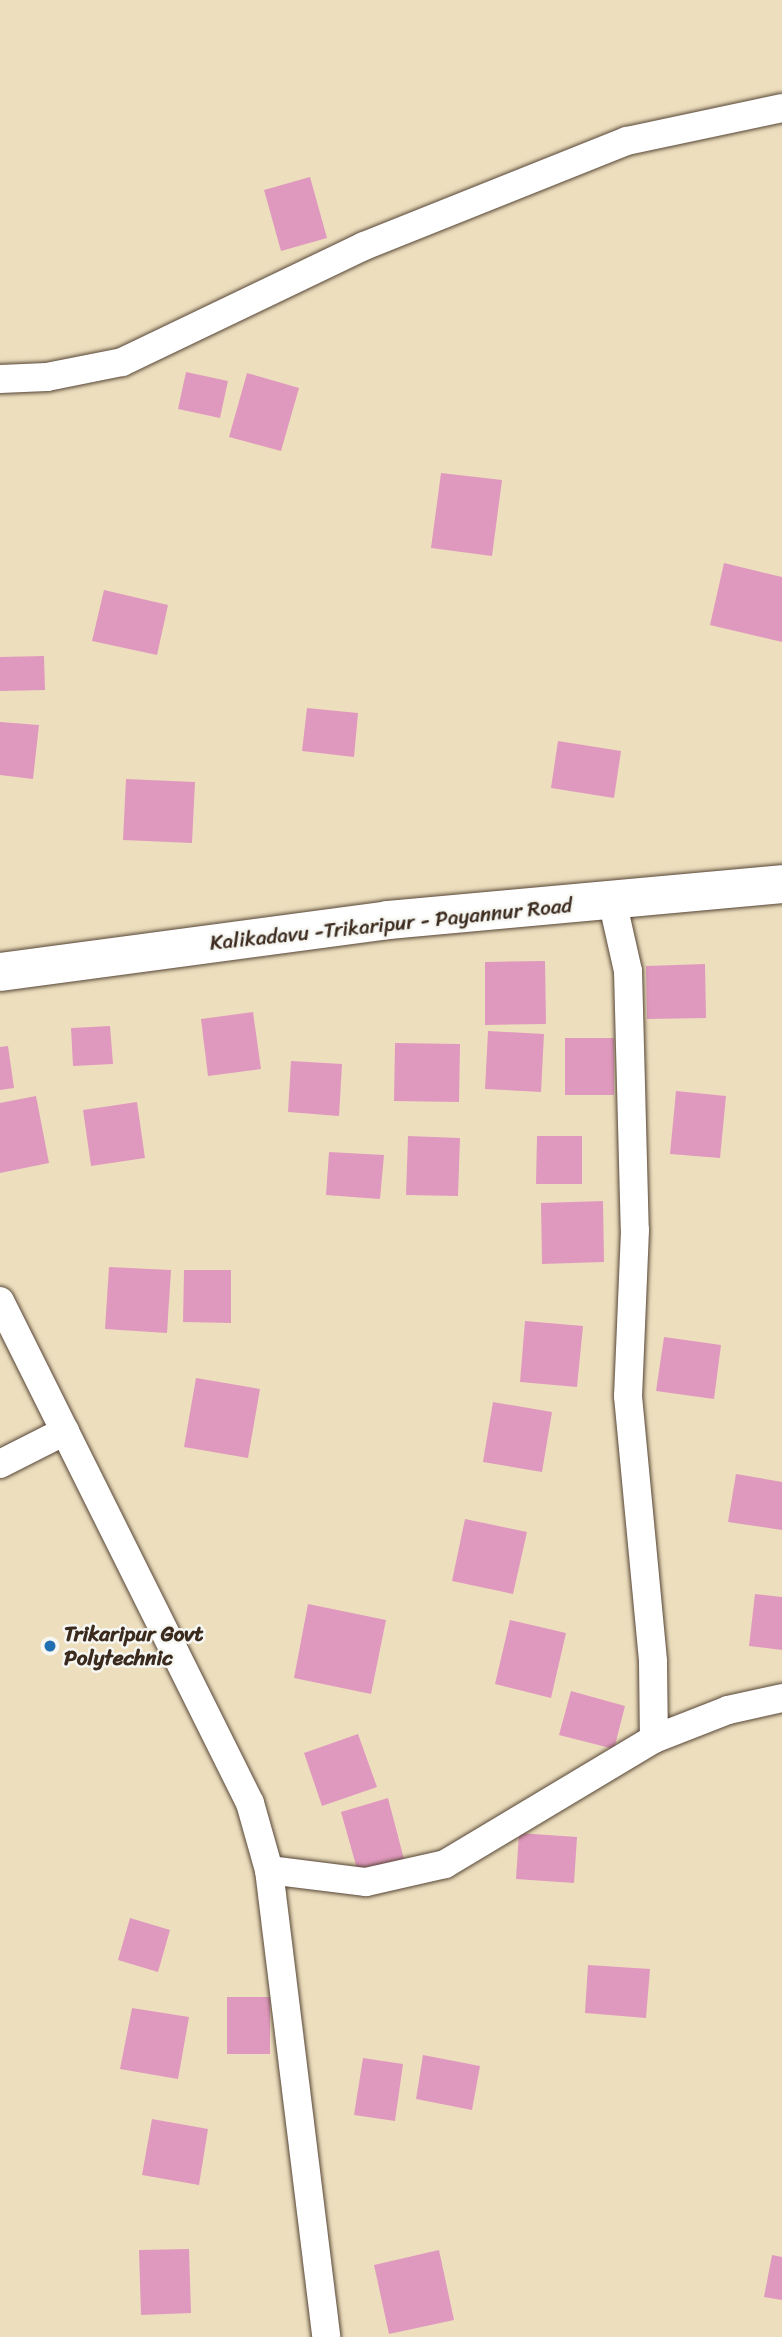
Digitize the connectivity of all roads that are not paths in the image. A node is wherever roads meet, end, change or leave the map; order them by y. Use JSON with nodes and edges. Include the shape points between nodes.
{"nodes":[{"id":1,"x":782,"y":108,"type":"edge"},
{"id":2,"x":0,"y":379,"type":"edge"},
{"id":3,"x":782,"y":884,"type":"edge"},
{"id":4,"x":612,"y":900,"type":"junction"},
{"id":5,"x":0,"y":972,"type":"edge"},
{"id":6,"x":0,"y":1301,"type":"edge"},
{"id":7,"x":65,"y":1431,"type":"junction"},
{"id":8,"x":0,"y":1464,"type":"edge"},
{"id":9,"x":782,"y":1698,"type":"edge"},
{"id":10,"x":654,"y":1739,"type":"junction"},
{"id":11,"x":269,"y":1870,"type":"junction"},
{"id":12,"x":326,"y":2337,"type":"edge"}],
"edges":[{"from":1,"to":2,"type":"street","via":[[626,141],[364,246],[122,362],[47,377]]},
{"from":3,"to":4,"type":"main road","name":"Kalikadavu -Trikaripur - Payannur Road"},
{"from":4,"to":5,"type":"main road","name":"Kalikadavu -Trikaripur - Payannur Road","via":[[388,920]]},
{"from":4,"to":10,"type":"street","via":[[628,971],[635,1230],[628,1396],[653,1662]]},
{"from":6,"to":7,"type":"street"},
{"from":7,"to":8,"type":"street"},
{"from":7,"to":11,"type":"street","via":[[250,1803]]},
{"from":9,"to":10,"type":"street","via":[[728,1710]]},
{"from":10,"to":11,"type":"street","via":[[445,1864],[366,1882]]},
{"from":11,"to":12,"type":"street"}]}
